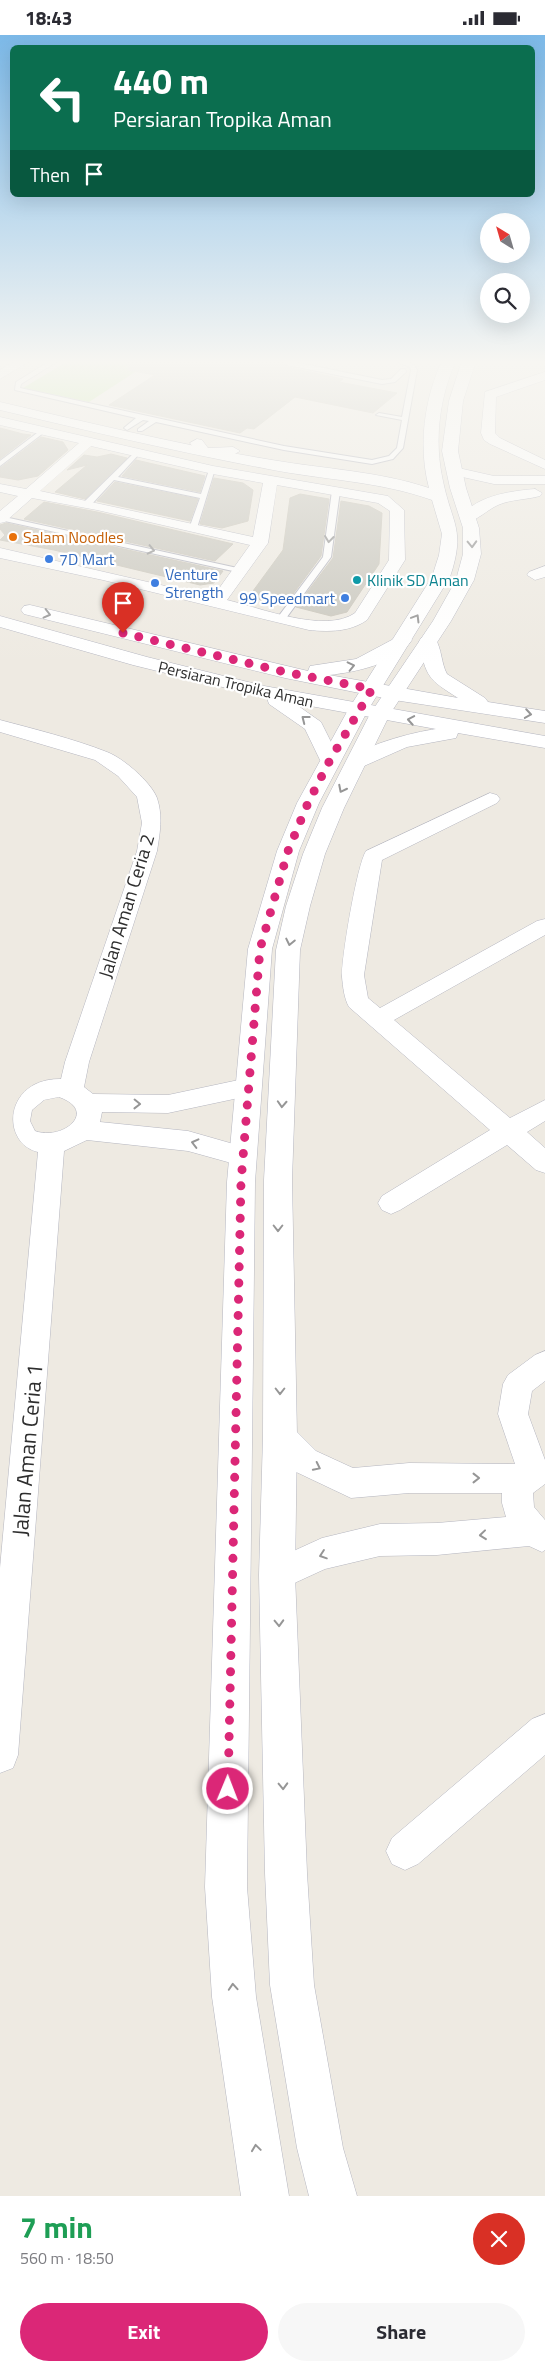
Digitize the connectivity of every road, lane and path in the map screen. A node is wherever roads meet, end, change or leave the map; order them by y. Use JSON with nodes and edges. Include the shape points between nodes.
{"nodes":[{"id":1,"x":65,"y":462,"type":"edge"},
{"id":2,"x":129,"y":462,"type":"edge"},
{"id":3,"x":179,"y":462,"type":"edge"},
{"id":4,"x":265,"y":462,"type":"edge"},
{"id":5,"x":298,"y":462,"type":"edge"},
{"id":6,"x":431,"y":462,"type":"edge"},
{"id":7,"x":452,"y":462,"type":"edge"},
{"id":8,"x":188,"y":464,"type":"joint"},
{"id":9,"x":213,"y":470,"type":"junction"},
{"id":10,"x":432,"y":471,"type":"junction"},
{"id":11,"x":454,"y":471,"type":"junction"},
{"id":12,"x":114,"y":478,"type":"junction"},
{"id":13,"x":545,"y":480,"type":"edge"},
{"id":14,"x":270,"y":481,"type":"junction"},
{"id":15,"x":0,"y":488,"type":"edge"},
{"id":16,"x":336,"y":491,"type":"junction"},
{"id":17,"x":545,"y":491,"type":"edge"},
{"id":18,"x":30,"y":493,"type":"junction"},
{"id":19,"x":204,"y":497,"type":"junction"},
{"id":20,"x":439,"y":497,"type":"junction"},
{"id":21,"x":87,"y":504,"type":"junction"},
{"id":22,"x":0,"y":518,"type":"edge"},
{"id":23,"x":467,"y":518,"type":"junction"},
{"id":24,"x":194,"y":527,"type":"junction"},
{"id":25,"x":260,"y":543,"type":"junction"},
{"id":26,"x":0,"y":553,"type":"edge"},
{"id":27,"x":242,"y":571,"type":"junction"},
{"id":28,"x":216,"y":603,"type":"junction"},
{"id":29,"x":5,"y":613,"type":"edge"},
{"id":30,"x":285,"y":620,"type":"junction"},
{"id":31,"x":403,"y":640,"type":"junction"},
{"id":32,"x":428,"y":642,"type":"junction"},
{"id":33,"x":285,"y":672,"type":"junction"},
{"id":34,"x":372,"y":689,"type":"junction"},
{"id":35,"x":264,"y":692,"type":"junction"},
{"id":36,"x":394,"y":694,"type":"junction"},
{"id":37,"x":491,"y":708,"type":"junction"},
{"id":38,"x":369,"y":712,"type":"junction"},
{"id":39,"x":545,"y":717,"type":"edge"},
{"id":40,"x":0,"y":726,"type":"edge"},
{"id":41,"x":492,"y":733,"type":"junction"},
{"id":42,"x":545,"y":742,"type":"edge"},
{"id":43,"x":330,"y":760,"type":"junction"},
{"id":44,"x":355,"y":764,"type":"junction"},
{"id":45,"x":490,"y":799,"type":"dead end"},
{"id":46,"x":545,"y":926,"type":"edge"},
{"id":47,"x":378,"y":1019,"type":"junction"},
{"id":48,"x":248,"y":1087,"type":"junction"},
{"id":49,"x":80,"y":1096,"type":"junction"},
{"id":50,"x":545,"y":1109,"type":"edge"},
{"id":51,"x":83,"y":1130,"type":"junction"},
{"id":52,"x":508,"y":1132,"type":"junction"},
{"id":53,"x":51,"y":1144,"type":"junction"},
{"id":54,"x":242,"y":1156,"type":"junction"},
{"id":55,"x":545,"y":1163,"type":"edge"},
{"id":56,"x":391,"y":1203,"type":"dead end"},
{"id":57,"x":545,"y":1364,"type":"edge"},
{"id":58,"x":280,"y":1436,"type":"junction"},
{"id":59,"x":534,"y":1474,"type":"edge"},
{"id":60,"x":538,"y":1533,"type":"edge"},
{"id":61,"x":277,"y":1575,"type":"junction"},
{"id":62,"x":545,"y":1732,"type":"edge"},
{"id":63,"x":0,"y":1755,"type":"edge"},
{"id":64,"x":405,"y":1851,"type":"dead end"},
{"id":65,"x":265,"y":2196,"type":"edge"},
{"id":66,"x":333,"y":2196,"type":"edge"}],
"edges":[{"from":1,"to":18,"type":"street"},
{"from":2,"to":12,"type":"lane"},
{"from":3,"to":8,"type":"street"},
{"from":4,"to":20,"type":"street","via":[[397,484]]},
{"from":5,"to":10,"type":"street","via":[[400,479],[416,478]]},
{"from":6,"to":10,"type":"street"},
{"from":7,"to":11,"type":"street"},
{"from":8,"to":9,"type":"street"},
{"from":9,"to":14,"type":"street"},
{"from":9,"to":19,"type":"lane"},
{"from":10,"to":20,"type":"street"},
{"from":11,"to":13,"type":"street","via":[[494,480]]},
{"from":11,"to":23,"type":"street"},
{"from":12,"to":19,"type":"lane"},
{"from":12,"to":21,"type":"lane"},
{"from":14,"to":16,"type":"street"},
{"from":14,"to":25,"type":"street"},
{"from":15,"to":18,"type":"street"},
{"from":16,"to":30,"type":"lane","one_way":true,"via":[[327,557]]},
{"from":16,"to":30,"type":"street","via":[[383,499],[397,510],[397,560],[361,616],[354,621],[330,627]]},
{"from":17,"to":23,"type":"street","via":[[495,500]]},
{"from":18,"to":21,"type":"street"},
{"from":18,"to":22,"type":"street"},
{"from":19,"to":24,"type":"lane"},
{"from":31,"to":20,"type":"street","one_way":true,"via":[[441,577],[445,564],[450,529]]},
{"from":21,"to":24,"type":"street"},
{"from":22,"to":27,"type":"lane","one_way":true},
{"from":23,"to":32,"type":"street","one_way":true,"via":[[472,539],[470,566]]},
{"from":24,"to":25,"type":"street"},
{"from":25,"to":27,"type":"street"},
{"from":26,"to":28,"type":"street"},
{"from":27,"to":28,"type":"street"},
{"from":28,"to":30,"type":"street"},
{"from":29,"to":33,"type":"street","name":"Persiaran Tropika Aman","one_way":true},
{"from":29,"to":35,"type":"street","name":"Persiaran Tropika Aman","via":[[140,661]]},
{"from":33,"to":31,"type":"street","one_way":true,"via":[[352,666],[378,658]]},
{"from":31,"to":34,"type":"street"},
{"from":32,"to":36,"type":"street"},
{"from":32,"to":37,"type":"street","via":[[434,668],[440,678]]},
{"from":33,"to":34,"type":"street","name":"Persiaran Tropika Aman"},
{"from":34,"to":36,"type":"street","name":"Persiaran Tropika Aman"},
{"from":34,"to":38,"type":"street"},
{"from":35,"to":38,"type":"street","name":"Persiaran Tropika Aman"},
{"from":43,"to":35,"type":"street","one_way":true,"via":[[309,721]]},
{"from":36,"to":37,"type":"street","name":"Persiaran Tropika Aman"},
{"from":36,"to":38,"type":"street"},
{"from":37,"to":39,"type":"street","one_way":true},
{"from":41,"to":38,"type":"street","name":"Persiaran Tropika Aman","one_way":true},
{"from":38,"to":43,"type":"street"},
{"from":38,"to":44,"type":"street"},
{"from":40,"to":49,"type":"street","name":"Jalan Aman Ceria 2","via":[[102,756],[125,772],[147,797],[152,823],[147,851],[77,1062]]},
{"from":41,"to":42,"type":"street"},
{"from":41,"to":44,"type":"street","via":[[426,736],[390,745]]},
{"from":43,"to":48,"type":"street","via":[[288,851],[260,949]]},
{"from":44,"to":58,"type":"street","one_way":true,"via":[[314,855],[288,950],[278,1179]]},
{"from":45,"to":47,"type":"street","via":[[373,856],[353,975],[357,1001]]},
{"from":46,"to":47,"type":"street"},
{"from":47,"to":52,"type":"street"},
{"from":49,"to":48,"type":"street","one_way":true,"via":[[168,1104]]},
{"from":48,"to":54,"type":"street"},
{"from":49,"to":51,"type":"street","via":[[91,1111]]},
{"from":49,"to":53,"type":"street","via":[[48,1089],[27,1099],[16,1115],[21,1133],[29,1139]]},
{"from":50,"to":52,"type":"street"},
{"from":51,"to":53,"type":"street","via":[[63,1142]]},
{"from":54,"to":51,"type":"street","one_way":true,"via":[[188,1141]]},
{"from":52,"to":55,"type":"street"},
{"from":52,"to":56,"type":"street"},
{"from":53,"to":63,"type":"street","name":"Jalan Aman Ceria 1","via":[[50,1191]]},
{"from":65,"to":54,"type":"street","one_way":true,"via":[[234,1997],[226,1887]]},
{"from":57,"to":59,"type":"street","via":[[518,1384],[513,1414]]},
{"from":58,"to":59,"type":"street","one_way":true,"via":[[305,1461],[351,1483],[409,1477]]},
{"from":58,"to":61,"type":"street"},
{"from":59,"to":60,"type":"street","via":[[519,1487],[516,1498],[520,1515]]},
{"from":60,"to":61,"type":"street","one_way":true,"via":[[380,1540],[322,1554]]},
{"from":61,"to":66,"type":"street","one_way":true,"via":[[292,1985],[320,2148]]},
{"from":62,"to":64,"type":"street"}]}
